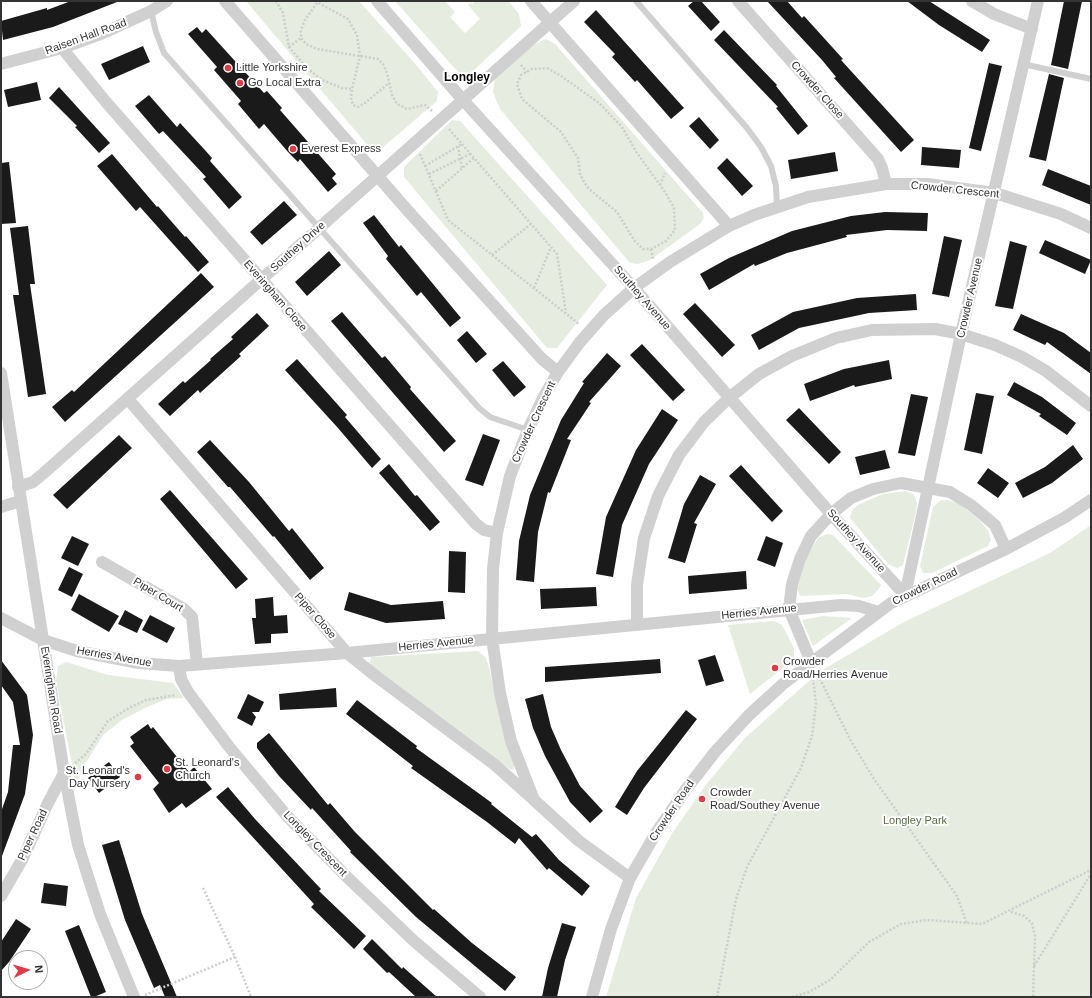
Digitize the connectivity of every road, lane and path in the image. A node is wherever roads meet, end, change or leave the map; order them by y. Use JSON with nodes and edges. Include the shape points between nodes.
{"nodes":[{"id":1,"x":167,"y":1,"type":"edge"},
{"id":2,"x":225,"y":1,"type":"edge"},
{"id":3,"x":276,"y":1,"type":"edge"},
{"id":4,"x":377,"y":1,"type":"edge"},
{"id":5,"x":531,"y":1,"type":"edge"},
{"id":6,"x":574,"y":1,"type":"edge"},
{"id":7,"x":636,"y":1,"type":"edge"},
{"id":8,"x":738,"y":1,"type":"edge"},
{"id":9,"x":972,"y":1,"type":"edge"},
{"id":10,"x":1038,"y":1,"type":"edge"},
{"id":11,"x":316,"y":2,"type":"edge"},
{"id":12,"x":151,"y":11,"type":"junction"},
{"id":13,"x":549,"y":23,"type":"junction"},
{"id":14,"x":1032,"y":29,"type":"junction"},
{"id":15,"x":301,"y":38,"type":"junction"},
{"id":16,"x":289,"y":47,"type":"junction"},
{"id":17,"x":62,"y":48,"type":"junction"},
{"id":18,"x":360,"y":56,"type":"junction"},
{"id":19,"x":1,"y":64,"type":"edge"},
{"id":20,"x":1023,"y":64,"type":"junction"},
{"id":21,"x":1091,"y":79,"type":"edge"},
{"id":22,"x":389,"y":82,"type":"junction"},
{"id":23,"x":352,"y":89,"type":"junction"},
{"id":24,"x":463,"y":100,"type":"junction"},
{"id":25,"x":441,"y":119,"type":"junction"},
{"id":26,"x":416,"y":142,"type":"junction"},
{"id":27,"x":462,"y":144,"type":"junction"},
{"id":28,"x":458,"y":146,"type":"junction"},
{"id":29,"x":470,"y":154,"type":"junction"},
{"id":30,"x":460,"y":158,"type":"junction"},
{"id":31,"x":474,"y":158,"type":"junction"},
{"id":32,"x":425,"y":166,"type":"junction"},
{"id":33,"x":462,"y":168,"type":"junction"},
{"id":34,"x":429,"y":174,"type":"junction"},
{"id":35,"x":377,"y":176,"type":"junction"},
{"id":36,"x":886,"y":184,"type":"junction"},
{"id":37,"x":589,"y":189,"type":"joint"},
{"id":38,"x":436,"y":191,"type":"junction"},
{"id":39,"x":995,"y":193,"type":"junction"},
{"id":40,"x":777,"y":207,"type":"junction"},
{"id":41,"x":531,"y":224,"type":"junction"},
{"id":42,"x":729,"y":226,"type":"junction"},
{"id":43,"x":318,"y":228,"type":"junction"},
{"id":44,"x":1091,"y":228,"type":"edge"},
{"id":45,"x":551,"y":247,"type":"junction"},
{"id":46,"x":492,"y":255,"type":"junction"},
{"id":47,"x":261,"y":280,"type":"junction"},
{"id":48,"x":534,"y":288,"type":"junction"},
{"id":49,"x":634,"y":288,"type":"junction"},
{"id":50,"x":566,"y":313,"type":"junction"},
{"id":51,"x":589,"y":332,"type":"junction"},
{"id":52,"x":961,"y":334,"type":"junction"},
{"id":53,"x":558,"y":372,"type":"junction"},
{"id":54,"x":1,"y":373,"type":"edge"},
{"id":55,"x":730,"y":398,"type":"junction"},
{"id":56,"x":128,"y":399,"type":"junction"},
{"id":57,"x":1091,"y":406,"type":"edge"},
{"id":58,"x":528,"y":430,"type":"junction"},
{"id":59,"x":928,"y":487,"type":"junction"},
{"id":60,"x":18,"y":488,"type":"junction"},
{"id":61,"x":1091,"y":500,"type":"edge"},
{"id":62,"x":20,"y":501,"type":"junction"},
{"id":63,"x":1,"y":507,"type":"edge"},
{"id":64,"x":831,"y":514,"type":"junction"},
{"id":65,"x":496,"y":533,"type":"junction"},
{"id":66,"x":1006,"y":549,"type":"junction"},
{"id":67,"x":102,"y":562,"type":"dead end"},
{"id":68,"x":905,"y":595,"type":"junction"},
{"id":69,"x":789,"y":610,"type":"junction"},
{"id":70,"x":878,"y":612,"type":"junction"},
{"id":71,"x":1,"y":618,"type":"edge"},
{"id":72,"x":637,"y":624,"type":"junction"},
{"id":73,"x":492,"y":638,"type":"junction"},
{"id":74,"x":43,"y":640,"type":"junction"},
{"id":75,"x":347,"y":653,"type":"junction"},
{"id":76,"x":811,"y":662,"type":"junction"},
{"id":77,"x":197,"y":664,"type":"junction"},
{"id":78,"x":179,"y":666,"type":"junction"},
{"id":79,"x":188,"y":692,"type":"junction"},
{"id":80,"x":64,"y":773,"type":"junction"},
{"id":81,"x":534,"y":800,"type":"junction"},
{"id":82,"x":1091,"y":870,"type":"edge"},
{"id":83,"x":1091,"y":874,"type":"edge"},
{"id":84,"x":630,"y":878,"type":"junction"},
{"id":85,"x":203,"y":888,"type":"dead end"},
{"id":86,"x":1,"y":896,"type":"edge"},
{"id":87,"x":1010,"y":912,"type":"junction"},
{"id":88,"x":967,"y":924,"type":"junction"},
{"id":89,"x":235,"y":957,"type":"junction"},
{"id":90,"x":1034,"y":966,"type":"junction"},
{"id":91,"x":134,"y":997,"type":"edge"},
{"id":92,"x":140,"y":997,"type":"edge"},
{"id":93,"x":251,"y":997,"type":"edge"},
{"id":94,"x":480,"y":997,"type":"edge"},
{"id":95,"x":592,"y":997,"type":"edge"},
{"id":96,"x":717,"y":997,"type":"edge"},
{"id":97,"x":792,"y":997,"type":"edge"},
{"id":98,"x":1033,"y":997,"type":"edge"}],
"edges":[{"from":1,"to":12,"type":"street","name":"Raisen Hall Road"},
{"from":2,"to":35,"type":"street"},
{"from":3,"to":16,"type":"path","via":[[283,13]]},
{"from":4,"to":24,"type":"street","name":"Southey Avenue"},
{"from":5,"to":13,"type":"street"},
{"from":6,"to":13,"type":"street","name":"Southey Drive"},
{"from":7,"to":40,"type":"lane","via":[[761,148],[771,166],[776,186]]},
{"from":8,"to":36,"type":"street","name":"Crowder Close","via":[[878,159]]},
{"from":9,"to":14,"type":"street","via":[[994,14]]},
{"from":10,"to":14,"type":"street","name":"Crowder Avenue"},
{"from":11,"to":15,"type":"path","via":[[305,20]]},
{"from":11,"to":18,"type":"path","via":[[348,19],[357,35]]},
{"from":12,"to":17,"type":"street","name":"Raisen Hall Road"},
{"from":12,"to":43,"type":"lane","via":[[164,53]]},
{"from":13,"to":24,"type":"street","name":"Southey Drive"},
{"from":13,"to":42,"type":"street"},
{"from":14,"to":20,"type":"street","name":"Crowder Avenue"},
{"from":15,"to":16,"type":"path"},
{"from":15,"to":18,"type":"path","via":[[317,50]]},
{"from":16,"to":23,"type":"path","via":[[307,68],[322,80]]},
{"from":17,"to":19,"type":"street","name":"Raisen Hall Road"},
{"from":17,"to":47,"type":"street","name":"Everingham Close"},
{"from":18,"to":22,"type":"path","via":[[378,59],[383,64]]},
{"from":18,"to":23,"type":"path"},
{"from":20,"to":21,"type":"lane"},
{"from":20,"to":39,"type":"street","name":"Crowder Avenue"},
{"from":22,"to":23,"type":"path","via":[[358,107],[353,105]]},
{"from":22,"to":25,"type":"path","via":[[397,104],[407,109],[425,105]]},
{"from":24,"to":25,"type":"street","name":"Southey Drive"},
{"from":24,"to":49,"type":"street","name":"Southey Avenue"},
{"from":25,"to":26,"type":"street","name":"Southey Drive"},
{"from":25,"to":27,"type":"path"},
{"from":26,"to":32,"type":"path"},
{"from":26,"to":35,"type":"street","name":"Southey Drive"},
{"from":27,"to":28,"type":"path"},
{"from":27,"to":29,"type":"path"},
{"from":28,"to":30,"type":"path"},
{"from":28,"to":32,"type":"path"},
{"from":29,"to":30,"type":"path"},
{"from":29,"to":31,"type":"path"},
{"from":30,"to":33,"type":"path"},
{"from":30,"to":34,"type":"path"},
{"from":31,"to":33,"type":"path"},
{"from":31,"to":41,"type":"path"},
{"from":32,"to":34,"type":"path"},
{"from":33,"to":38,"type":"path"},
{"from":34,"to":38,"type":"path"},
{"from":35,"to":43,"type":"street","name":"Southey Drive"},
{"from":35,"to":53,"type":"street","via":[[542,359]]},
{"from":36,"to":39,"type":"street","name":"Crowder Crescent","via":[[927,184]]},
{"from":36,"to":40,"type":"street","name":"Crowder Crescent","via":[[829,193]]},
{"from":37,"to":37,"type":"path","via":[[617,212],[634,240],[643,249],[651,249],[666,241],[675,230],[674,208],[622,127],[599,103],[561,76],[547,68],[532,69],[521,75],[517,84],[522,99],[561,132],[570,144],[578,158],[580,174]]},
{"from":38,"to":46,"type":"path","via":[[448,220]]},
{"from":39,"to":44,"type":"street","name":"Crowder Crescent","via":[[1061,214]]},
{"from":39,"to":52,"type":"street","name":"Crowder Avenue"},
{"from":40,"to":42,"type":"street","name":"Crowder Crescent"},
{"from":41,"to":45,"type":"path"},
{"from":41,"to":46,"type":"path"},
{"from":42,"to":49,"type":"street","name":"Crowder Crescent","via":[[676,258]]},
{"from":43,"to":47,"type":"street","name":"Southey Drive"},
{"from":43,"to":58,"type":"lane","via":[[479,408],[490,417]]},
{"from":45,"to":48,"type":"path"},
{"from":45,"to":50,"type":"path","via":[[557,254]]},
{"from":46,"to":48,"type":"path"},
{"from":47,"to":56,"type":"street","name":"Southey Drive"},
{"from":47,"to":65,"type":"street","name":"Everingham Close","via":[[476,524],[484,530]]},
{"from":48,"to":50,"type":"path"},
{"from":49,"to":51,"type":"street","name":"Crowder Crescent"},
{"from":49,"to":55,"type":"street","name":"Southey Avenue"},
{"from":50,"to":51,"type":"path"},
{"from":51,"to":53,"type":"street","name":"Crowder Crescent"},
{"from":52,"to":55,"type":"street","via":[[935,329],[908,328],[872,330],[836,338],[792,356],[759,374]]},
{"from":52,"to":57,"type":"street","via":[[1022,357],[1046,371]]},
{"from":52,"to":59,"type":"street","name":"Crowder Avenue"},
{"from":53,"to":58,"type":"street","name":"Crowder Crescent"},
{"from":54,"to":60,"type":"street","name":"Everingham Road"},
{"from":55,"to":64,"type":"street","name":"Southey Avenue"},
{"from":55,"to":72,"type":"street","via":[[704,422],[679,455],[658,496],[644,538],[637,585]]},
{"from":56,"to":60,"type":"street","name":"Southey Drive","via":[[33,482]]},
{"from":56,"to":75,"type":"street","name":"Piper Close"},
{"from":58,"to":65,"type":"street","name":"Crowder Crescent","via":[[510,476]]},
{"from":59,"to":64,"type":"street","via":[[901,483],[873,489],[850,498]]},
{"from":59,"to":66,"type":"street","via":[[950,492],[995,524]]},
{"from":59,"to":68,"type":"street","name":"Crowder Avenue"},
{"from":60,"to":62,"type":"street","name":"Everingham Road"},
{"from":61,"to":66,"type":"street","name":"Crowder Road","via":[[1064,518]]},
{"from":62,"to":63,"type":"street"},
{"from":62,"to":74,"type":"street","name":"Everingham Road"},
{"from":64,"to":68,"type":"street","name":"Southey Avenue"},
{"from":64,"to":69,"type":"street","via":[[811,536],[800,559],[792,584]]},
{"from":65,"to":73,"type":"street","name":"Crowder Crescent"},
{"from":66,"to":68,"type":"street","name":"Crowder Road"},
{"from":67,"to":77,"type":"street","name":"Piper Court","via":[[192,616]]},
{"from":68,"to":70,"type":"street","name":"Crowder Road"},
{"from":69,"to":70,"type":"street","name":"Herries Avenue","via":[[841,605],[859,606]]},
{"from":69,"to":72,"type":"street","name":"Herries Avenue"},
{"from":69,"to":76,"type":"street"},
{"from":70,"to":76,"type":"street","name":"Crowder Road"},
{"from":71,"to":74,"type":"street","name":"Herries Avenue"},
{"from":72,"to":73,"type":"street","name":"Herries Avenue"},
{"from":73,"to":75,"type":"street","name":"Herries Avenue"},
{"from":73,"to":81,"type":"street","name":"Crowder Crescent","via":[[500,693],[511,741]]},
{"from":74,"to":78,"type":"street","name":"Herries Avenue","via":[[77,652]]},
{"from":74,"to":80,"type":"street","name":"Everingham Road"},
{"from":75,"to":77,"type":"street","name":"Herries Avenue"},
{"from":75,"to":81,"type":"street","name":"Piper Close","via":[[495,765]]},
{"from":76,"to":84,"type":"street","name":"Crowder Road","via":[[783,684],[714,752],[656,833]]},
{"from":76,"to":88,"type":"path","via":[[851,741],[957,896]]},
{"from":76,"to":96,"type":"path","via":[[816,704],[812,736],[801,768],[747,866],[736,899]]},
{"from":77,"to":78,"type":"street","name":"Herries Avenue"},
{"from":78,"to":79,"type":"street","name":"Longley Crescent","via":[[181,679]]},
{"from":79,"to":80,"type":"path","via":[[146,700],[129,708],[108,722],[86,754]]},
{"from":79,"to":94,"type":"street","name":"Longley Crescent","via":[[230,748],[287,816],[410,937]]},
{"from":80,"to":86,"type":"street","name":"Piper Road","via":[[23,858]]},
{"from":80,"to":91,"type":"street","name":"Everingham Road","via":[[78,845],[98,906]]},
{"from":81,"to":84,"type":"street","name":"Crowder Crescent","via":[[579,841]]},
{"from":82,"to":87,"type":"path"},
{"from":83,"to":90,"type":"path"},
{"from":84,"to":95,"type":"street","name":"Crowder Road","via":[[611,929]]},
{"from":85,"to":89,"type":"path"},
{"from":87,"to":88,"type":"path","via":[[982,924]]},
{"from":87,"to":90,"type":"path","via":[[1024,916],[1032,922],[1036,936]]},
{"from":88,"to":97,"type":"path","via":[[927,920],[901,924],[869,942],[830,980],[809,992]]},
{"from":89,"to":92,"type":"path"},
{"from":89,"to":93,"type":"path"},
{"from":90,"to":98,"type":"path"}]}
